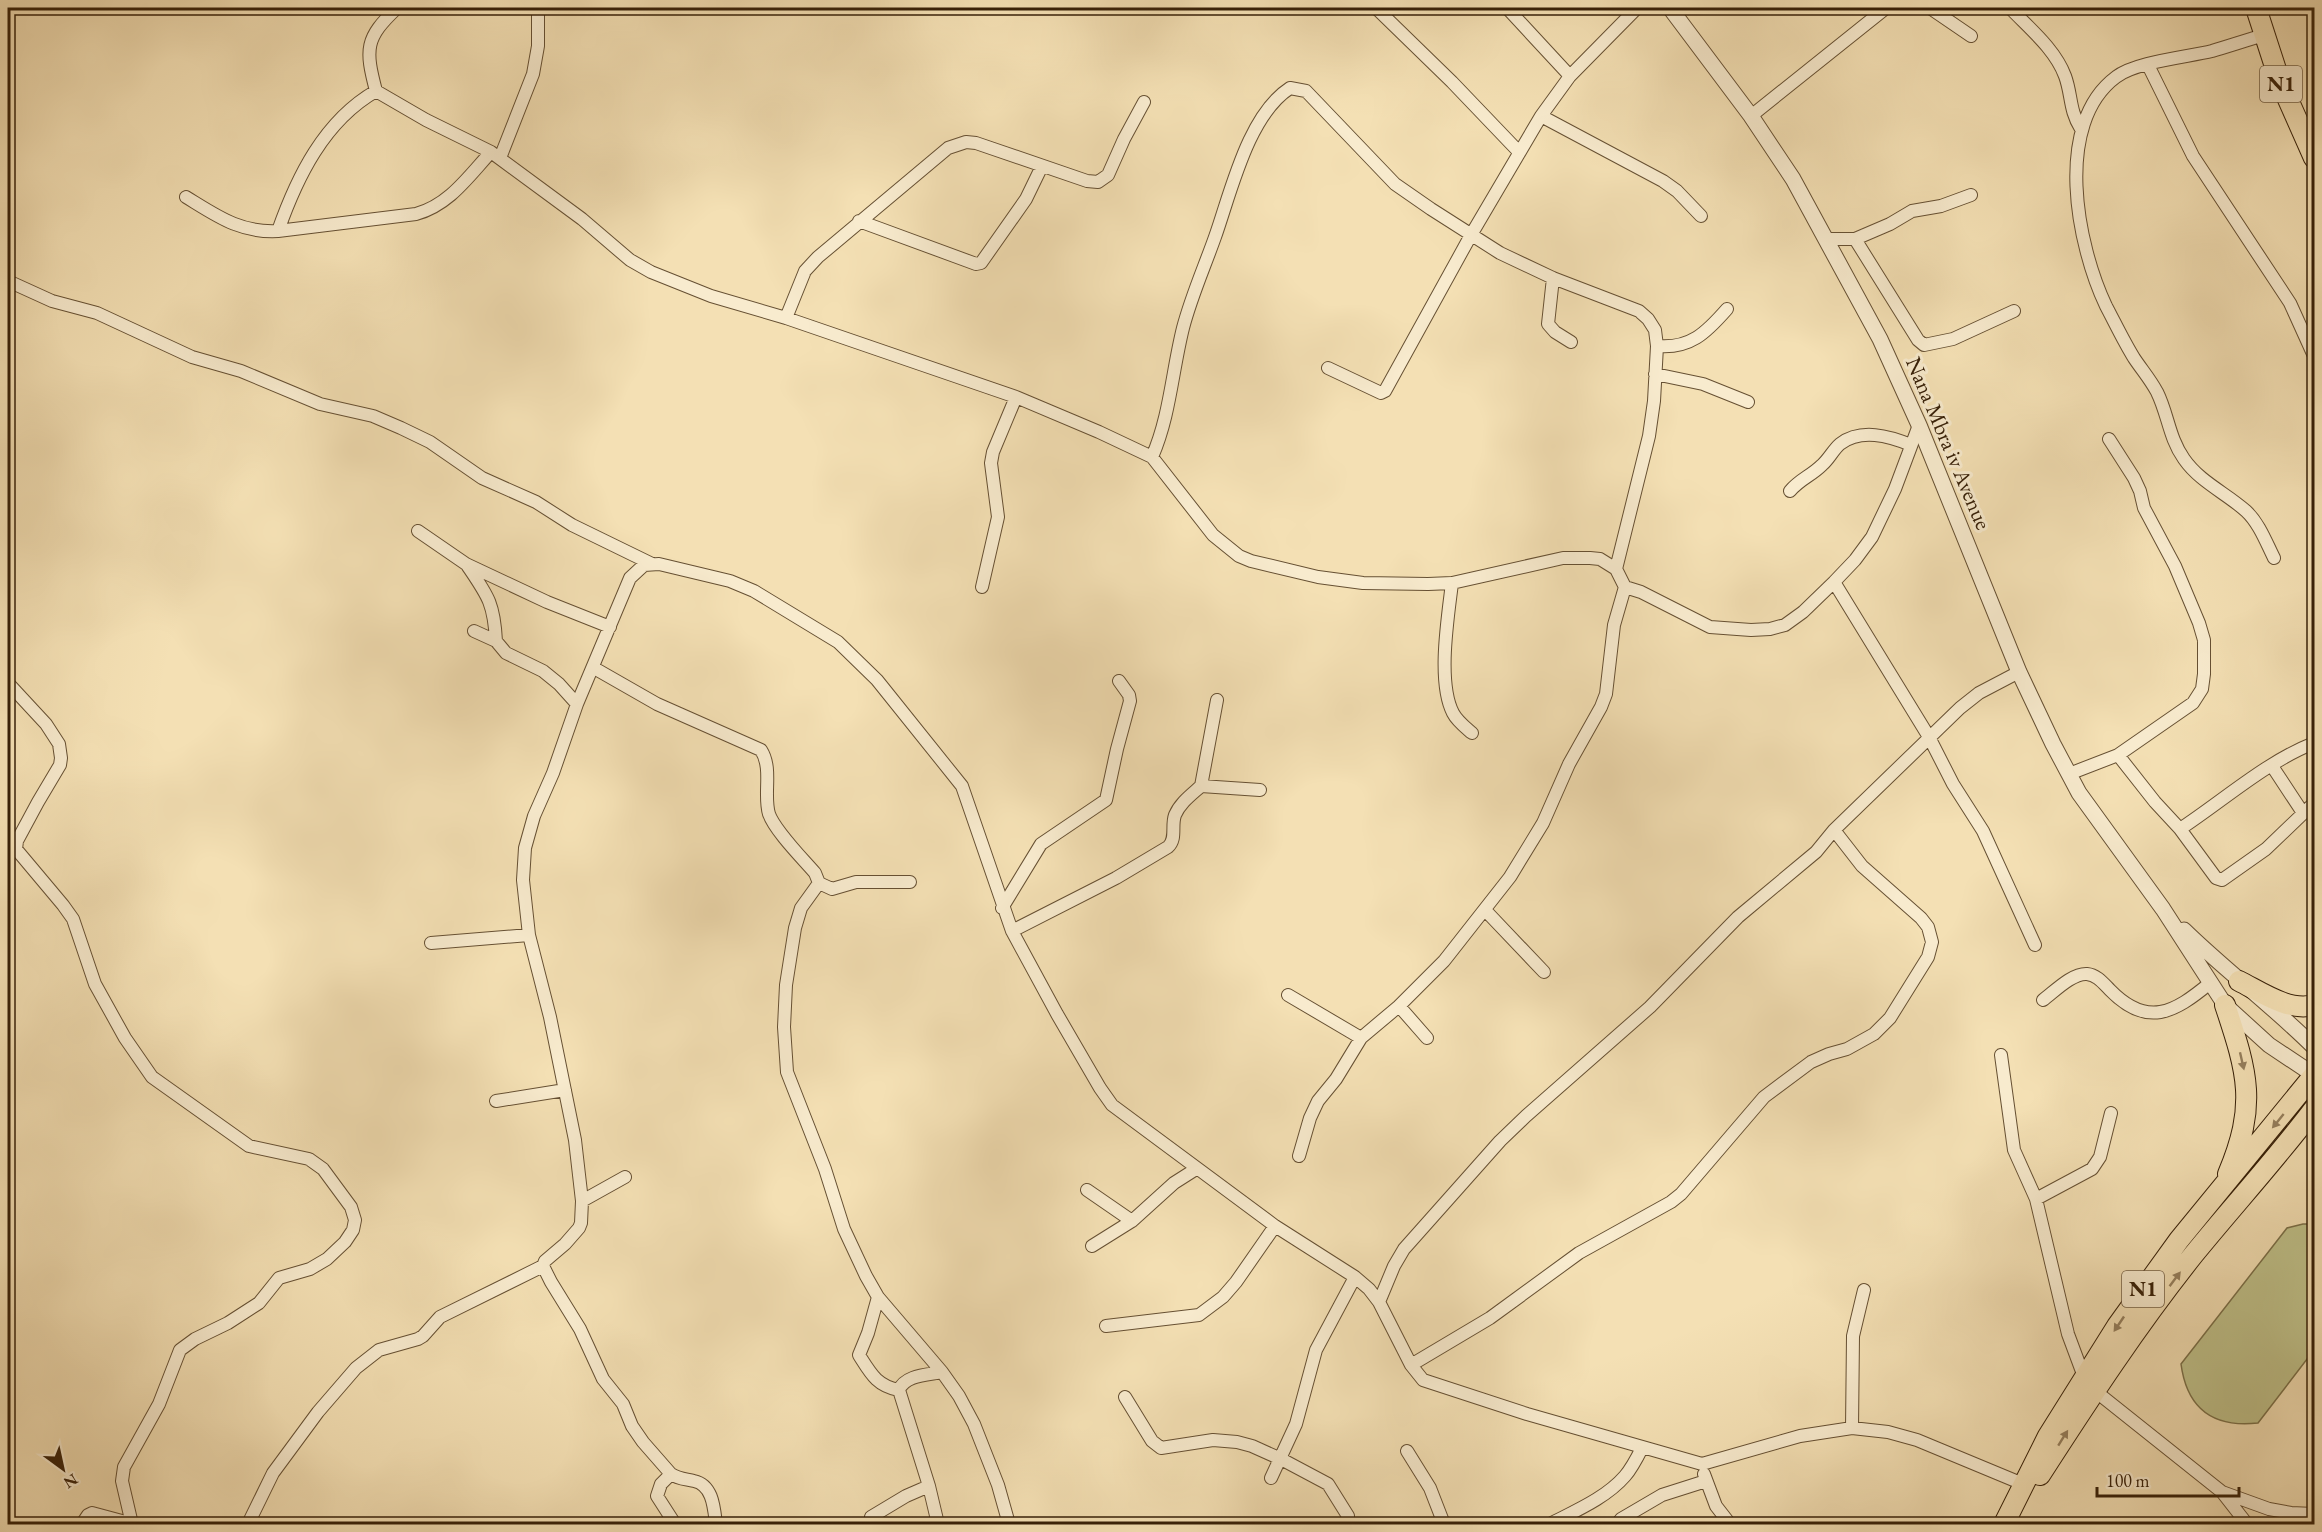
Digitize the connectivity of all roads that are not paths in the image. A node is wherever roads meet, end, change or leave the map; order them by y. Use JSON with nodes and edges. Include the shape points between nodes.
{"nodes":[{"id":1,"x":397,"y":8,"type":"edge"},
{"id":2,"x":538,"y":8,"type":"edge"},
{"id":3,"x":1507,"y":8,"type":"edge"},
{"id":4,"x":1637,"y":8,"type":"edge"},
{"id":5,"x":1670,"y":8,"type":"edge"},
{"id":6,"x":1886,"y":8,"type":"edge"},
{"id":7,"x":1930,"y":8,"type":"edge"},
{"id":8,"x":2010,"y":8,"type":"edge"},
{"id":9,"x":2256,"y":8,"type":"edge"},
{"id":10,"x":1377,"y":9,"type":"edge"},
{"id":11,"x":2264,"y":35,"type":"junction"},
{"id":12,"x":1971,"y":36,"type":"dead end"},
{"id":13,"x":2148,"y":65,"type":"junction"},
{"id":14,"x":1570,"y":75,"type":"junction"},
{"id":15,"x":376,"y":91,"type":"junction"},
{"id":16,"x":1144,"y":102,"type":"dead end"},
{"id":17,"x":1541,"y":116,"type":"junction"},
{"id":18,"x":1751,"y":116,"type":"junction"},
{"id":19,"x":2081,"y":129,"type":"junction"},
{"id":20,"x":1519,"y":152,"type":"junction"},
{"id":21,"x":495,"y":155,"type":"junction"},
{"id":22,"x":2314,"y":158,"type":"edge"},
{"id":23,"x":1042,"y":166,"type":"junction"},
{"id":24,"x":1971,"y":195,"type":"dead end"},
{"id":25,"x":186,"y":197,"type":"dead end"},
{"id":26,"x":1701,"y":216,"type":"dead end"},
{"id":27,"x":859,"y":221,"type":"junction"},
{"id":28,"x":278,"y":231,"type":"junction"},
{"id":29,"x":1471,"y":235,"type":"junction"},
{"id":30,"x":1828,"y":239,"type":"junction"},
{"id":31,"x":1855,"y":239,"type":"junction"},
{"id":32,"x":1553,"y":278,"type":"junction"},
{"id":33,"x":8,"y":281,"type":"edge"},
{"id":34,"x":1727,"y":309,"type":"dead end"},
{"id":35,"x":2014,"y":311,"type":"dead end"},
{"id":36,"x":786,"y":318,"type":"junction"},
{"id":37,"x":1571,"y":342,"type":"dead end"},
{"id":38,"x":1657,"y":346,"type":"junction"},
{"id":39,"x":2314,"y":356,"type":"edge"},
{"id":40,"x":1328,"y":368,"type":"dead end"},
{"id":41,"x":1655,"y":374,"type":"junction"},
{"id":42,"x":1016,"y":397,"type":"junction"},
{"id":43,"x":1748,"y":402,"type":"dead end"},
{"id":44,"x":1919,"y":425,"type":"junction"},
{"id":45,"x":2109,"y":439,"type":"dead end"},
{"id":46,"x":1911,"y":445,"type":"junction"},
{"id":47,"x":1152,"y":457,"type":"junction"},
{"id":48,"x":1790,"y":491,"type":"dead end"},
{"id":49,"x":418,"y":531,"type":"dead end"},
{"id":50,"x":2274,"y":558,"type":"dead end"},
{"id":51,"x":466,"y":564,"type":"junction"},
{"id":52,"x":652,"y":564,"type":"junction"},
{"id":53,"x":1616,"y":569,"type":"junction"},
{"id":54,"x":1834,"y":582,"type":"junction"},
{"id":55,"x":1452,"y":583,"type":"junction"},
{"id":56,"x":982,"y":587,"type":"dead end"},
{"id":57,"x":1625,"y":587,"type":"junction"},
{"id":58,"x":610,"y":627,"type":"junction"},
{"id":59,"x":474,"y":631,"type":"dead end"},
{"id":60,"x":496,"y":641,"type":"junction"},
{"id":61,"x":594,"y":668,"type":"junction"},
{"id":62,"x":2019,"y":672,"type":"junction"},
{"id":63,"x":1119,"y":681,"type":"dead end"},
{"id":64,"x":8,"y":683,"type":"edge"},
{"id":65,"x":1217,"y":700,"type":"dead end"},
{"id":66,"x":577,"y":704,"type":"junction"},
{"id":67,"x":1472,"y":733,"type":"dead end"},
{"id":68,"x":1929,"y":737,"type":"junction"},
{"id":69,"x":2314,"y":743,"type":"edge"},
{"id":70,"x":2118,"y":755,"type":"junction"},
{"id":71,"x":2272,"y":766,"type":"junction"},
{"id":72,"x":2069,"y":774,"type":"junction"},
{"id":73,"x":1201,"y":786,"type":"junction"},
{"id":74,"x":1260,"y":790,"type":"dead end"},
{"id":75,"x":2314,"y":803,"type":"edge"},
{"id":76,"x":2303,"y":813,"type":"junction"},
{"id":77,"x":2180,"y":829,"type":"junction"},
{"id":78,"x":1834,"y":830,"type":"junction"},
{"id":79,"x":910,"y":882,"type":"dead end"},
{"id":80,"x":819,"y":883,"type":"junction"},
{"id":81,"x":1002,"y":908,"type":"junction"},
{"id":82,"x":1485,"y":909,"type":"junction"},
{"id":83,"x":2163,"y":909,"type":"junction"},
{"id":84,"x":1012,"y":931,"type":"junction"},
{"id":85,"x":530,"y":935,"type":"junction"},
{"id":86,"x":431,"y":943,"type":"dead end"},
{"id":87,"x":2035,"y":945,"type":"dead end"},
{"id":88,"x":1544,"y":972,"type":"dead end"},
{"id":89,"x":2239,"y":981,"type":"junction"},
{"id":90,"x":2210,"y":983,"type":"junction"},
{"id":91,"x":1288,"y":994,"type":"dead end"},
{"id":92,"x":2043,"y":1000,"type":"dead end"},
{"id":93,"x":2224,"y":1005,"type":"junction"},
{"id":94,"x":2314,"y":1005,"type":"edge"},
{"id":95,"x":1399,"y":1006,"type":"junction"},
{"id":96,"x":1361,"y":1038,"type":"junction"},
{"id":97,"x":1427,"y":1038,"type":"dead end"},
{"id":98,"x":2314,"y":1047,"type":"edge"},
{"id":99,"x":2001,"y":1055,"type":"dead end"},
{"id":100,"x":2314,"y":1075,"type":"edge"},
{"id":101,"x":565,"y":1090,"type":"junction"},
{"id":102,"x":496,"y":1101,"type":"dead end"},
{"id":103,"x":2314,"y":1109,"type":"edge"},
{"id":104,"x":2111,"y":1113,"type":"dead end"},
{"id":105,"x":1299,"y":1156,"type":"dead end"},
{"id":106,"x":1196,"y":1169,"type":"junction"},
{"id":107,"x":625,"y":1177,"type":"dead end"},
{"id":108,"x":1087,"y":1190,"type":"dead end"},
{"id":109,"x":2220,"y":1192,"type":"junction"},
{"id":110,"x":2036,"y":1199,"type":"junction"},
{"id":111,"x":582,"y":1201,"type":"junction"},
{"id":112,"x":1132,"y":1221,"type":"junction"},
{"id":113,"x":1275,"y":1226,"type":"junction"},
{"id":114,"x":1092,"y":1246,"type":"dead end"},
{"id":115,"x":543,"y":1266,"type":"junction"},
{"id":116,"x":1354,"y":1277,"type":"junction"},
{"id":117,"x":1864,"y":1290,"type":"dead end"},
{"id":118,"x":878,"y":1297,"type":"junction"},
{"id":119,"x":1379,"y":1302,"type":"junction"},
{"id":120,"x":1106,"y":1326,"type":"dead end"},
{"id":121,"x":1411,"y":1365,"type":"junction"},
{"id":122,"x":942,"y":1372,"type":"junction"},
{"id":123,"x":2089,"y":1383,"type":"junction"},
{"id":124,"x":899,"y":1390,"type":"junction"},
{"id":125,"x":1125,"y":1397,"type":"dead end"},
{"id":126,"x":1852,"y":1428,"type":"junction"},
{"id":127,"x":1642,"y":1448,"type":"junction"},
{"id":128,"x":1407,"y":1451,"type":"dead end"},
{"id":129,"x":1281,"y":1459,"type":"junction"},
{"id":130,"x":1702,"y":1464,"type":"junction"},
{"id":131,"x":671,"y":1474,"type":"junction"},
{"id":132,"x":1271,"y":1478,"type":"dead end"},
{"id":133,"x":1706,"y":1481,"type":"junction"},
{"id":134,"x":2023,"y":1484,"type":"junction"},
{"id":135,"x":929,"y":1486,"type":"junction"},
{"id":136,"x":2222,"y":1492,"type":"junction"},
{"id":137,"x":2314,"y":1514,"type":"edge"},
{"id":138,"x":1348,"y":1516,"type":"dead end"},
{"id":139,"x":871,"y":1517,"type":"dead end"},
{"id":140,"x":82,"y":1524,"type":"edge"},
{"id":141,"x":132,"y":1524,"type":"edge"},
{"id":142,"x":248,"y":1524,"type":"edge"},
{"id":143,"x":675,"y":1524,"type":"edge"},
{"id":144,"x":716,"y":1524,"type":"edge"},
{"id":145,"x":938,"y":1524,"type":"edge"},
{"id":146,"x":1009,"y":1524,"type":"edge"},
{"id":147,"x":1444,"y":1524,"type":"edge"},
{"id":148,"x":1550,"y":1524,"type":"edge"},
{"id":149,"x":1617,"y":1524,"type":"edge"},
{"id":150,"x":1730,"y":1524,"type":"edge"},
{"id":151,"x":2004,"y":1524,"type":"edge"},
{"id":152,"x":2012,"y":1524,"type":"edge"},
{"id":153,"x":2247,"y":1524,"type":"edge"}],
"edges":[{"from":1,"to":15,"type":"street","via":[[382,22],[368,49]]},
{"from":2,"to":21,"type":"street","via":[[533,74]]},
{"from":3,"to":14,"type":"street"},
{"from":4,"to":14,"type":"street"},
{"from":5,"to":18,"type":"street","name":"Nana Mbra ⅳ Avenue"},
{"from":6,"to":18,"type":"street"},
{"from":7,"to":12,"type":"street"},
{"from":8,"to":19,"type":"street","via":[[2047,46],[2065,75],[2073,116]]},
{"from":9,"to":11,"type":"highway","number":"N1"},
{"from":10,"to":20,"type":"street"},
{"from":11,"to":13,"type":"street"},
{"from":11,"to":22,"type":"highway","number":"N1"},
{"from":13,"to":19,"type":"street","via":[[2116,76],[2103,90]]},
{"from":13,"to":39,"type":"street","via":[[2193,156],[2290,303]]},
{"from":14,"to":17,"type":"street"},
{"from":15,"to":21,"type":"street"},
{"from":15,"to":28,"type":"street","via":[[348,111],[316,147],[290,197]]},
{"from":16,"to":23,"type":"street","via":[[1102,181],[1094,183]]},
{"from":17,"to":20,"type":"street"},
{"from":17,"to":26,"type":"street","via":[[1663,181]]},
{"from":18,"to":30,"type":"street","name":"Nana Mbra ⅳ Avenue"},
{"from":19,"to":50,"type":"street","via":[[2076,152],[2083,240],[2106,305],[2158,395],[2184,460],[2247,512]]},
{"from":20,"to":29,"type":"street"},
{"from":21,"to":28,"type":"street","via":[[431,210]]},
{"from":21,"to":36,"type":"street","via":[[640,267],[711,296]]},
{"from":23,"to":27,"type":"street","via":[[976,143],[955,144]]},
{"from":23,"to":27,"type":"street","via":[[1026,200],[981,263]]},
{"from":24,"to":31,"type":"street","via":[[1912,211]]},
{"from":25,"to":28,"type":"street","via":[[233,225]]},
{"from":27,"to":36,"type":"street","via":[[811,264]]},
{"from":29,"to":32,"type":"street"},
{"from":29,"to":40,"type":"street","via":[[1385,391],[1381,393]]},
{"from":29,"to":47,"type":"street","via":[[1395,184],[1306,91],[1290,88],[1276,97],[1244,154],[1193,293],[1165,424]]},
{"from":30,"to":31,"type":"street"},
{"from":30,"to":44,"type":"street","name":"Nana Mbra ⅳ Avenue"},
{"from":31,"to":35,"type":"street","via":[[1924,345],[1953,339]]},
{"from":32,"to":37,"type":"street","via":[[1548,324]]},
{"from":32,"to":38,"type":"street","via":[[1639,311],[1654,330]]},
{"from":33,"to":52,"type":"street","via":[[52,301],[97,314],[192,357],[241,371],[320,404],[365,414],[401,428],[430,442],[482,478]]},
{"from":34,"to":38,"type":"street","via":[[1705,334],[1675,347]]},
{"from":36,"to":42,"type":"street"},
{"from":38,"to":41,"type":"street"},
{"from":41,"to":43,"type":"street","via":[[1703,384]]},
{"from":41,"to":53,"type":"street","via":[[1649,436]]},
{"from":42,"to":47,"type":"street"},
{"from":42,"to":56,"type":"street","via":[[991,463],[998,518]]},
{"from":44,"to":46,"type":"street"},
{"from":44,"to":62,"type":"street","name":"Nana Mbra ⅳ Avenue"},
{"from":45,"to":70,"type":"street","via":[[2134,478],[2204,640],[2202,688],[2193,703]]},
{"from":46,"to":48,"type":"street","via":[[1892,437],[1850,438]]},
{"from":46,"to":54,"type":"street","via":[[1872,537]]},
{"from":47,"to":55,"type":"street","via":[[1213,535],[1239,556],[1318,578],[1363,583]]},
{"from":49,"to":51,"type":"street"},
{"from":51,"to":58,"type":"street"},
{"from":51,"to":60,"type":"street","via":[[490,601]]},
{"from":52,"to":58,"type":"street","via":[[630,578]]},
{"from":52,"to":81,"type":"street","via":[[730,581],[754,591],[819,630],[853,656],[889,694],[962,786]]},
{"from":53,"to":55,"type":"street","via":[[1600,560],[1563,558]]},
{"from":53,"to":57,"type":"street"},
{"from":54,"to":57,"type":"street","via":[[1785,625],[1751,630],[1710,627]]},
{"from":54,"to":68,"type":"street"},
{"from":55,"to":67,"type":"street","via":[[1445,680],[1453,713]]},
{"from":57,"to":82,"type":"street","via":[[1614,625],[1601,707],[1569,764],[1543,823]]},
{"from":58,"to":61,"type":"street"},
{"from":59,"to":60,"type":"street"},
{"from":60,"to":66,"type":"street","via":[[506,653],[552,678]]},
{"from":61,"to":66,"type":"street"},
{"from":61,"to":80,"type":"street","via":[[657,704],[761,750],[767,766],[770,816]]},
{"from":62,"to":68,"type":"street","via":[[1979,693]]},
{"from":62,"to":72,"type":"street","name":"Nana Mbra ⅳ Avenue"},
{"from":63,"to":81,"type":"street","via":[[1130,701],[1106,800],[1041,844]]},
{"from":64,"to":141,"type":"street","via":[[46,724],[59,744],[61,758],[16,849],[73,920],[95,984],[143,1066],[159,1084],[249,1146],[317,1164],[354,1213],[353,1230],[327,1259],[310,1269],[279,1278],[259,1303],[180,1350],[159,1404],[124,1467],[122,1481]]},
{"from":65,"to":73,"type":"street"},
{"from":66,"to":85,"type":"street","via":[[525,848],[523,880]]},
{"from":68,"to":78,"type":"street"},
{"from":68,"to":87,"type":"street","via":[[1983,831]]},
{"from":69,"to":71,"type":"street"},
{"from":70,"to":72,"type":"street"},
{"from":70,"to":77,"type":"street"},
{"from":71,"to":76,"type":"street"},
{"from":71,"to":77,"type":"street"},
{"from":72,"to":83,"type":"street","name":"Nana Mbra ⅳ Avenue"},
{"from":73,"to":74,"type":"street"},
{"from":73,"to":84,"type":"street","via":[[1178,809],[1168,847]]},
{"from":75,"to":76,"type":"street"},
{"from":76,"to":77,"type":"street","via":[[2266,849],[2222,880],[2216,878]]},
{"from":78,"to":119,"type":"street","via":[[1816,852],[1738,917],[1650,1006],[1500,1141],[1404,1249]]},
{"from":78,"to":121,"type":"street","via":[[1862,866],[1928,927],[1932,942],[1928,957],[1890,1018],[1874,1034],[1847,1050],[1811,1062],[1764,1097],[1671,1202],[1578,1253],[1490,1318]]},
{"from":79,"to":80,"type":"street","via":[[856,882],[832,889]]},
{"from":80,"to":118,"type":"street","via":[[801,908],[795,928],[786,985],[787,1072],[844,1229]]},
{"from":81,"to":84,"type":"street"},
{"from":82,"to":88,"type":"street"},
{"from":82,"to":95,"type":"street","via":[[1444,961]]},
{"from":83,"to":89,"type":"street"},
{"from":83,"to":90,"type":"street"},
{"from":84,"to":106,"type":"street","via":[[1105,1095],[1119,1111]]},
{"from":85,"to":86,"type":"street"},
{"from":85,"to":101,"type":"street"},
{"from":89,"to":94,"type":"highway","via":[[2294,1006]]},
{"from":89,"to":98,"type":"street"},
{"from":90,"to":92,"type":"street","via":[[2182,1005],[2156,1014],[2127,1005],[2088,974],[2079,975]]},
{"from":90,"to":93,"type":"street"},
{"from":91,"to":96,"type":"street"},
{"from":93,"to":100,"type":"street","via":[[2269,1045]]},
{"from":93,"to":109,"type":"highway","one_way":true,"via":[[2243,1065],[2247,1111]]},
{"from":95,"to":96,"type":"street"},
{"from":95,"to":97,"type":"street"},
{"from":96,"to":105,"type":"street","via":[[1318,1101]]},
{"from":99,"to":110,"type":"street","via":[[2014,1150]]},
{"from":100,"to":109,"type":"highway","number":"N1","one_way":true},
{"from":101,"to":102,"type":"street"},
{"from":101,"to":111,"type":"street"},
{"from":123,"to":103,"type":"highway","number":"N1","one_way":true},
{"from":104,"to":110,"type":"street","via":[[2100,1157],[2092,1169]]},
{"from":106,"to":112,"type":"street","via":[[1174,1183]]},
{"from":106,"to":113,"type":"street"},
{"from":107,"to":111,"type":"street"},
{"from":108,"to":112,"type":"street"},
{"from":109,"to":123,"type":"highway","number":"N1","one_way":true,"via":[[2145,1286]]},
{"from":110,"to":123,"type":"street","via":[[2068,1334]]},
{"from":111,"to":115,"type":"street","via":[[579,1227]]},
{"from":112,"to":114,"type":"street"},
{"from":113,"to":116,"type":"street"},
{"from":113,"to":120,"type":"street","via":[[1236,1282],[1199,1315]]},
{"from":115,"to":131,"type":"street","via":[[580,1329],[603,1379],[623,1404],[643,1442]]},
{"from":115,"to":142,"type":"street","via":[[440,1317],[423,1336],[380,1350],[356,1368],[273,1473]]},
{"from":116,"to":119,"type":"street"},
{"from":116,"to":129,"type":"street","via":[[1316,1350],[1303,1402]]},
{"from":117,"to":126,"type":"street","via":[[1853,1336]]},
{"from":118,"to":122,"type":"street"},
{"from":118,"to":124,"type":"street","via":[[859,1355],[878,1382]]},
{"from":119,"to":121,"type":"street"},
{"from":121,"to":127,"type":"street","via":[[1423,1380]]},
{"from":122,"to":124,"type":"street","via":[[908,1379]]},
{"from":122,"to":146,"type":"street","via":[[974,1424]]},
{"from":123,"to":134,"type":"highway","number":"N1","via":[[2048,1436]]},
{"from":123,"to":136,"type":"street"},
{"from":152,"to":123,"type":"highway","number":"N1","one_way":true},
{"from":124,"to":135,"type":"street"},
{"from":125,"to":129,"type":"street","via":[[1152,1442],[1161,1448],[1198,1441],[1237,1442]]},
{"from":126,"to":130,"type":"street","via":[[1800,1436]]},
{"from":126,"to":134,"type":"street","via":[[1917,1440]]},
{"from":127,"to":130,"type":"street"},
{"from":127,"to":148,"type":"street","via":[[1619,1482]]},
{"from":128,"to":147,"type":"street","via":[[1430,1488]]},
{"from":129,"to":132,"type":"street"},
{"from":129,"to":138,"type":"street","via":[[1328,1484]]},
{"from":130,"to":133,"type":"street"},
{"from":131,"to":143,"type":"street","via":[[661,1484],[657,1496]]},
{"from":131,"to":144,"type":"street","via":[[704,1485],[713,1503]]},
{"from":133,"to":149,"type":"street","via":[[1662,1495]]},
{"from":133,"to":150,"type":"street","via":[[1719,1511]]},
{"from":134,"to":151,"type":"highway","number":"N1"},
{"from":135,"to":139,"type":"street"},
{"from":135,"to":145,"type":"street"},
{"from":136,"to":137,"type":"street","via":[[2269,1509]]},
{"from":136,"to":153,"type":"street"},
{"from":140,"to":141,"type":"street","via":[[92,1513]]}]}
